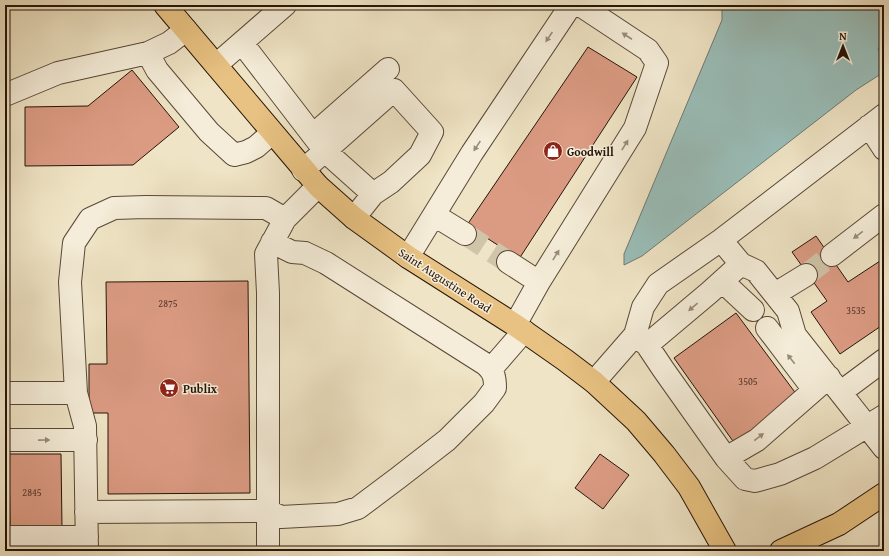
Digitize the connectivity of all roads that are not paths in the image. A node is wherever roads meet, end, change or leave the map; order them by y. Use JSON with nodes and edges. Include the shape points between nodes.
{"nodes":[{"id":1,"x":165,"y":5,"type":"edge"},
{"id":2,"x":285,"y":5,"type":"edge"},
{"id":3,"x":571,"y":5,"type":"edge"},
{"id":4,"x":580,"y":5,"type":"edge"},
{"id":5,"x":186,"y":30,"type":"junction"},
{"id":6,"x":242,"y":43,"type":"junction"},
{"id":7,"x":148,"y":52,"type":"junction"},
{"id":8,"x":216,"y":65,"type":"junction"},
{"id":9,"x":388,"y":69,"type":"dead end"},
{"id":10,"x":5,"y":95,"type":"edge"},
{"id":11,"x":876,"y":121,"type":"edge"},
{"id":12,"x":272,"y":133,"type":"junction"},
{"id":13,"x":319,"y":143,"type":"junction"},
{"id":14,"x":884,"y":149,"type":"edge"},
{"id":15,"x":303,"y":170,"type":"junction"},
{"id":16,"x":318,"y":186,"type":"junction"},
{"id":17,"x":373,"y":194,"type":"junction"},
{"id":18,"x":434,"y":215,"type":"junction"},
{"id":19,"x":884,"y":215,"type":"edge"},
{"id":20,"x":354,"y":218,"type":"junction"},
{"id":21,"x":286,"y":219,"type":"junction"},
{"id":22,"x":465,"y":234,"type":"tunnel mouth"},
{"id":23,"x":721,"y":240,"type":"junction"},
{"id":24,"x":272,"y":242,"type":"junction"},
{"id":25,"x":832,"y":255,"type":"tunnel mouth"},
{"id":26,"x":408,"y":257,"type":"junction"},
{"id":27,"x":508,"y":262,"type":"tunnel mouth"},
{"id":28,"x":741,"y":264,"type":"junction"},
{"id":29,"x":806,"y":275,"type":"tunnel mouth"},
{"id":30,"x":722,"y":281,"type":"junction"},
{"id":31,"x":539,"y":282,"type":"junction"},
{"id":32,"x":775,"y":294,"type":"junction"},
{"id":33,"x":753,"y":310,"type":"dead end"},
{"id":34,"x":519,"y":328,"type":"junction"},
{"id":35,"x":767,"y":328,"type":"dead end"},
{"id":36,"x":641,"y":340,"type":"junction"},
{"id":37,"x":884,"y":360,"type":"edge"},
{"id":38,"x":491,"y":369,"type":"junction"},
{"id":39,"x":594,"y":382,"type":"junction"},
{"id":40,"x":828,"y":387,"type":"junction"},
{"id":41,"x":5,"y":393,"type":"edge"},
{"id":42,"x":76,"y":393,"type":"junction"},
{"id":43,"x":875,"y":421,"type":"edge"},
{"id":44,"x":5,"y":440,"type":"edge"},
{"id":45,"x":86,"y":440,"type":"junction"},
{"id":46,"x":884,"y":448,"type":"edge"},
{"id":47,"x":726,"y":458,"type":"junction"},
{"id":48,"x":884,"y":494,"type":"edge"},
{"id":49,"x":268,"y":511,"type":"junction"},
{"id":50,"x":86,"y":512,"type":"junction"},
{"id":51,"x":5,"y":537,"type":"edge"},
{"id":52,"x":87,"y":544,"type":"edge"},
{"id":53,"x":268,"y":551,"type":"edge"},
{"id":54,"x":725,"y":551,"type":"edge"},
{"id":55,"x":781,"y":551,"type":"edge"}],
"edges":[{"from":1,"to":5,"type":"main road","name":"Saint Augustine Road"},
{"from":2,"to":6,"type":"lane"},
{"from":3,"to":18,"type":"lane","one_way":true,"via":[[472,153]]},
{"from":31,"to":4,"type":"lane","one_way":true,"via":[[635,128],[657,63],[648,50]]},
{"from":5,"to":7,"type":"lane","via":[[169,43]]},
{"from":5,"to":8,"type":"main road","name":"Saint Augustine Road"},
{"from":6,"to":8,"type":"lane"},
{"from":6,"to":13,"type":"lane"},
{"from":7,"to":10,"type":"lane","via":[[58,73]]},
{"from":7,"to":12,"type":"lane","via":[[157,70],[208,132],[234,155],[246,152]]},
{"from":8,"to":12,"type":"main road","name":"Saint Augustine Road"},
{"from":9,"to":13,"type":"lane"},
{"from":11,"to":14,"type":"lane"},
{"from":11,"to":23,"type":"lane"},
{"from":12,"to":15,"type":"main road","name":"Saint Augustine Road"},
{"from":13,"to":15,"type":"lane"},
{"from":13,"to":17,"type":"lane"},
{"from":13,"to":17,"type":"lane","via":[[394,90],[432,132],[420,155],[391,182]]},
{"from":15,"to":16,"type":"main road","name":"Saint Augustine Road"},
{"from":16,"to":20,"type":"main road","name":"Saint Augustine Road"},
{"from":16,"to":21,"type":"lane"},
{"from":17,"to":20,"type":"lane"},
{"from":18,"to":22,"type":"lane"},
{"from":18,"to":26,"type":"lane"},
{"from":19,"to":25,"type":"lane","one_way":true},
{"from":20,"to":26,"type":"main road","name":"Saint Augustine Road"},
{"from":21,"to":24,"type":"lane"},
{"from":21,"to":42,"type":"lane","via":[[266,208],[146,207],[114,208],[90,219],[74,243],[70,282]]},
{"from":23,"to":28,"type":"lane"},
{"from":23,"to":36,"type":"lane","via":[[658,284],[643,307]]},
{"from":24,"to":38,"type":"lane","via":[[292,252],[305,253],[326,262]]},
{"from":24,"to":49,"type":"lane","via":[[266,254]]},
{"from":26,"to":34,"type":"main road","name":"Saint Augustine Road"},
{"from":27,"to":31,"type":"lane"},
{"from":28,"to":30,"type":"lane"},
{"from":28,"to":32,"type":"lane","via":[[756,271]]},
{"from":29,"to":32,"type":"lane"},
{"from":30,"to":33,"type":"lane"},
{"from":30,"to":36,"type":"lane","one_way":true},
{"from":31,"to":34,"type":"lane"},
{"from":32,"to":40,"type":"lane","via":[[788,311],[795,335]]},
{"from":34,"to":38,"type":"lane"},
{"from":34,"to":39,"type":"main road","name":"Saint Augustine Road"},
{"from":40,"to":35,"type":"lane","one_way":true},
{"from":36,"to":39,"type":"lane"},
{"from":36,"to":47,"type":"lane"},
{"from":37,"to":40,"type":"lane"},
{"from":38,"to":49,"type":"lane","via":[[496,388],[484,403],[447,440],[358,508],[338,514],[281,517]]},
{"from":39,"to":54,"type":"main road","name":"Saint Augustine Road","via":[[636,421],[664,454],[689,487]]},
{"from":40,"to":43,"type":"lane"},
{"from":47,"to":40,"type":"lane","one_way":true,"via":[[757,440]]},
{"from":41,"to":42,"type":"lane"},
{"from":42,"to":45,"type":"lane"},
{"from":43,"to":46,"type":"lane"},
{"from":43,"to":47,"type":"lane","via":[[815,458],[780,474],[755,481],[745,479]]},
{"from":44,"to":45,"type":"lane","one_way":true},
{"from":45,"to":50,"type":"lane"},
{"from":48,"to":55,"type":"main road","via":[[839,524]]},
{"from":49,"to":50,"type":"lane"},
{"from":49,"to":53,"type":"lane"},
{"from":50,"to":52,"type":"lane"},
{"from":51,"to":52,"type":"lane"}]}
